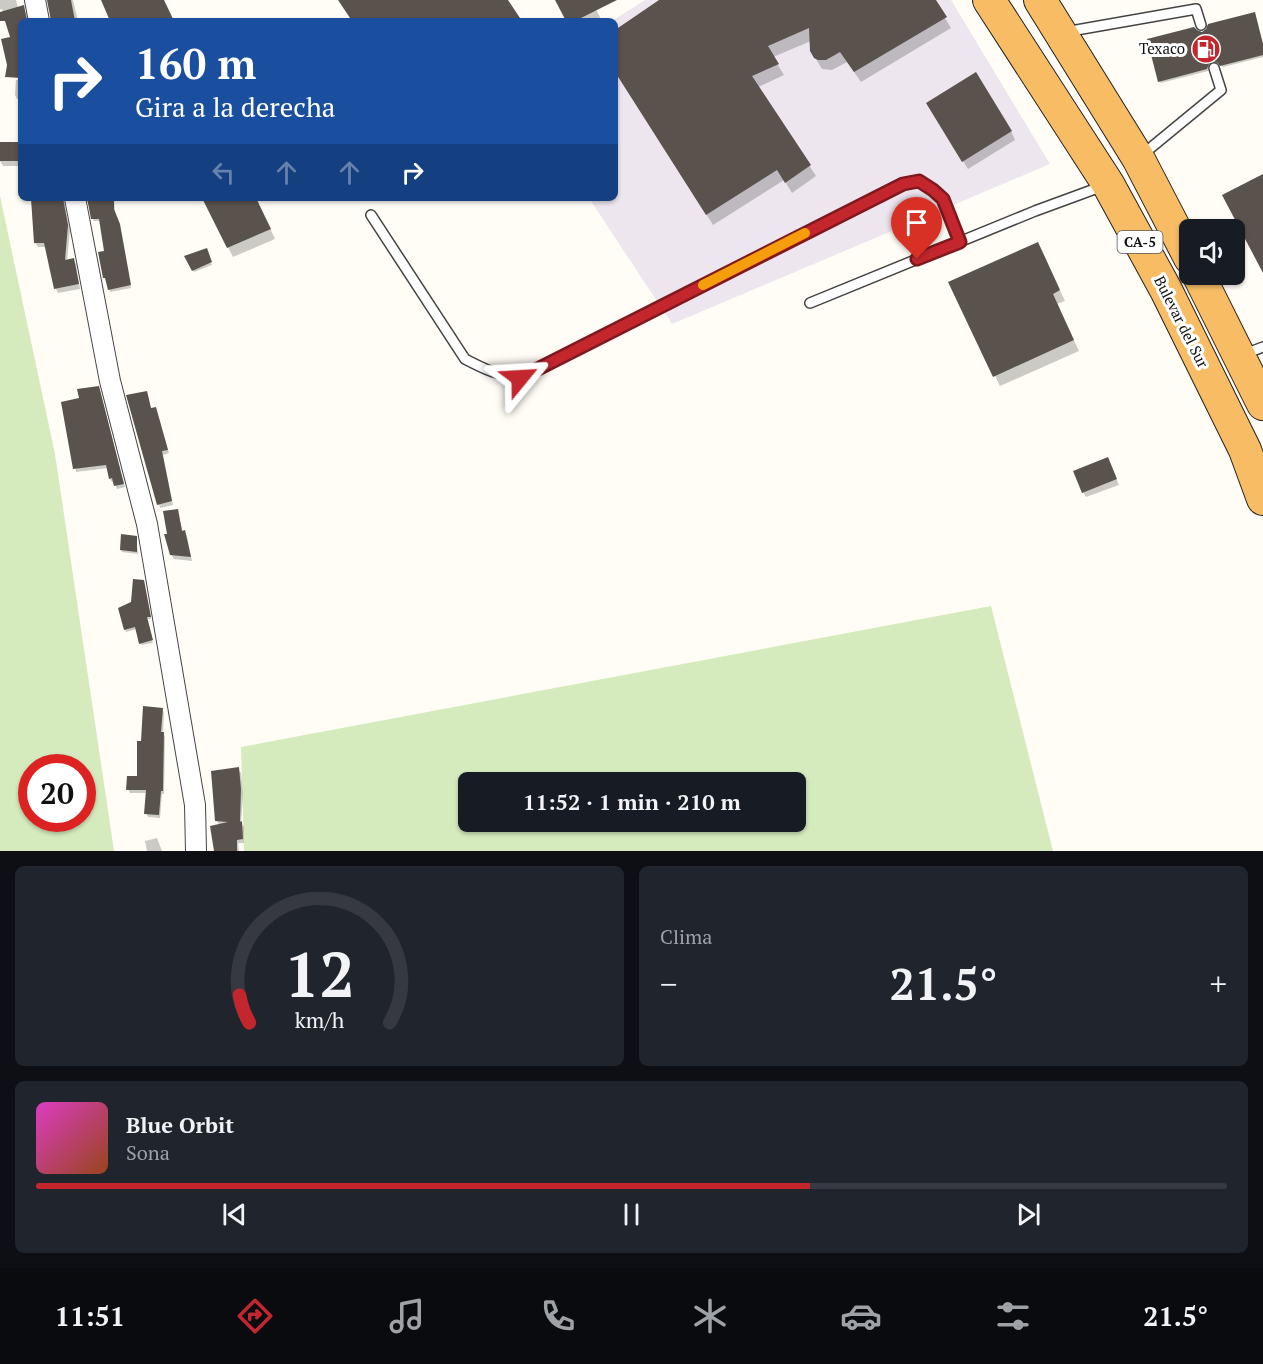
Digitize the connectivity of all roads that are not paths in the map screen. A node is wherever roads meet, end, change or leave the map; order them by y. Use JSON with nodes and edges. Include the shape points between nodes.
{"nodes":[{"id":1,"x":34,"y":0,"type":"edge"},
{"id":2,"x":989,"y":0,"type":"edge"},
{"id":3,"x":1040,"y":0,"type":"edge"},
{"id":4,"x":38,"y":18,"type":"edge"},
{"id":5,"x":1202,"y":25,"type":"dead end"},
{"id":6,"x":1061,"y":33,"type":"junction"},
{"id":7,"x":1214,"y":68,"type":"dead end"},
{"id":8,"x":1137,"y":158,"type":"junction"},
{"id":9,"x":1108,"y":184,"type":"junction"},
{"id":10,"x":76,"y":201,"type":"edge"},
{"id":11,"x":371,"y":215,"type":"dead end"},
{"id":12,"x":1179,"y":237,"type":"edge"},
{"id":13,"x":960,"y":242,"type":"junction"},
{"id":14,"x":1206,"y":285,"type":"edge"},
{"id":15,"x":810,"y":303,"type":"dead end"},
{"id":16,"x":1252,"y":351,"type":"edge"},
{"id":17,"x":1263,"y":404,"type":"edge"},
{"id":18,"x":1263,"y":499,"type":"edge"},
{"id":19,"x":196,"y":851,"type":"edge"}],
"edges":[{"from":1,"to":4,"type":"street"},
{"from":2,"to":9,"type":"highway","name":"Bulevar del Sur","number":"CA-5"},
{"from":3,"to":6,"type":"highway","number":"CA-5"},
{"from":5,"to":6,"type":"lane","via":[[1197,9]]},
{"from":6,"to":8,"type":"highway","number":"CA-5"},
{"from":7,"to":8,"type":"lane","via":[[1221,90]]},
{"from":8,"to":12,"type":"highway","number":"CA-5"},
{"from":9,"to":13,"type":"lane"},
{"from":9,"to":18,"type":"highway","name":"Bulevar del Sur","number":"CA-5","via":[[1166,290],[1245,450]]},
{"from":10,"to":19,"type":"street","via":[[110,381],[147,524],[195,805]]},
{"from":11,"to":13,"type":"lane","via":[[465,359],[487,371],[520,378],[903,184],[919,181],[943,199]]},
{"from":13,"to":15,"type":"lane"},
{"from":14,"to":16,"type":"highway"},
{"from":16,"to":17,"type":"highway"}]}
